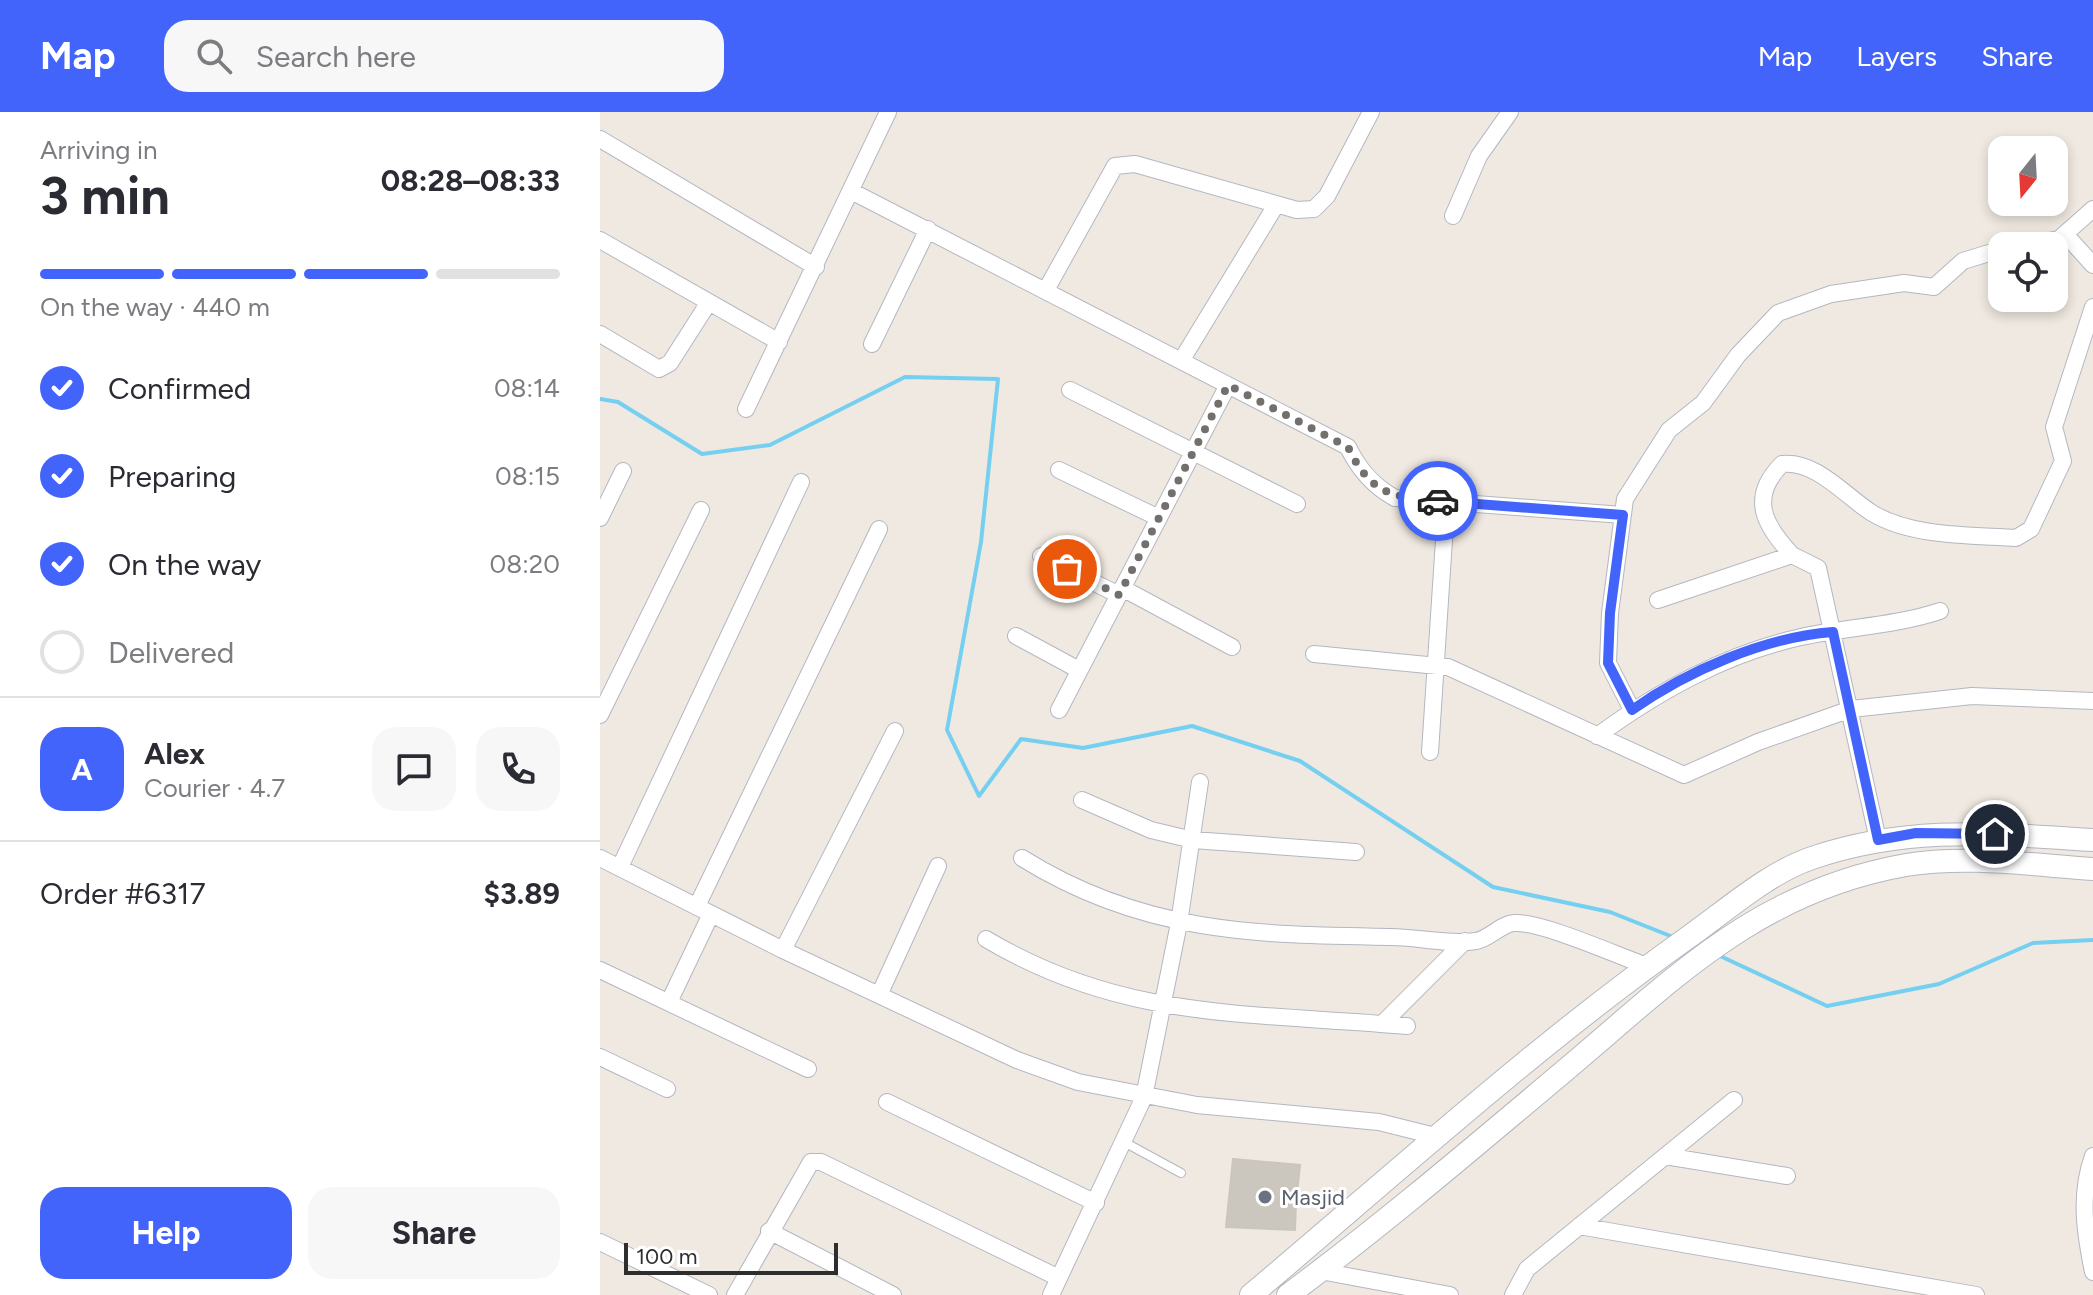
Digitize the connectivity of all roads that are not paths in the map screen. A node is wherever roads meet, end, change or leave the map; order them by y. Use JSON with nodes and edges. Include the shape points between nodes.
{"nodes":[{"id":1,"x":888,"y":112,"type":"edge"},
{"id":2,"x":1371,"y":112,"type":"edge"},
{"id":3,"x":1510,"y":112,"type":"edge"},
{"id":4,"x":600,"y":139,"type":"edge"},
{"id":5,"x":853,"y":192,"type":"junction"},
{"id":6,"x":1276,"y":205,"type":"junction"},
{"id":7,"x":2093,"y":209,"type":"edge"},
{"id":8,"x":1453,"y":216,"type":"dead end"},
{"id":9,"x":928,"y":229,"type":"junction"},
{"id":10,"x":2067,"y":232,"type":"edge"},
{"id":11,"x":2068,"y":237,"type":"edge"},
{"id":12,"x":600,"y":240,"type":"edge"},
{"id":13,"x":1988,"y":253,"type":"edge"},
{"id":14,"x":2093,"y":265,"type":"edge"},
{"id":15,"x":816,"y":267,"type":"junction"},
{"id":16,"x":1046,"y":290,"type":"junction"},
{"id":17,"x":709,"y":302,"type":"junction"},
{"id":18,"x":2093,"y":307,"type":"edge"},
{"id":19,"x":600,"y":334,"type":"edge"},
{"id":20,"x":779,"y":342,"type":"junction"},
{"id":21,"x":872,"y":344,"type":"dead end"},
{"id":22,"x":1181,"y":361,"type":"junction"},
{"id":23,"x":1228,"y":385,"type":"junction"},
{"id":24,"x":1070,"y":390,"type":"dead end"},
{"id":25,"x":746,"y":409,"type":"dead end"},
{"id":26,"x":1193,"y":452,"type":"junction"},
{"id":27,"x":1059,"y":470,"type":"dead end"},
{"id":28,"x":623,"y":471,"type":"dead end"},
{"id":29,"x":801,"y":482,"type":"dead end"},
{"id":30,"x":1297,"y":504,"type":"dead end"},
{"id":31,"x":701,"y":510,"type":"dead end"},
{"id":32,"x":1623,"y":515,"type":"junction"},
{"id":33,"x":600,"y":518,"type":"edge"},
{"id":34,"x":1159,"y":518,"type":"junction"},
{"id":35,"x":879,"y":529,"type":"dead end"},
{"id":36,"x":1444,"y":540,"type":"dead end"},
{"id":37,"x":1792,"y":555,"type":"junction"},
{"id":38,"x":1041,"y":556,"type":"dead end"},
{"id":39,"x":1120,"y":591,"type":"junction"},
{"id":40,"x":1658,"y":600,"type":"dead end"},
{"id":41,"x":1940,"y":611,"type":"dead end"},
{"id":42,"x":1833,"y":632,"type":"junction"},
{"id":43,"x":1016,"y":636,"type":"dead end"},
{"id":44,"x":1232,"y":647,"type":"dead end"},
{"id":45,"x":1314,"y":654,"type":"dead end"},
{"id":46,"x":1438,"y":665,"type":"junction"},
{"id":47,"x":1079,"y":670,"type":"junction"},
{"id":48,"x":2093,"y":701,"type":"edge"},
{"id":49,"x":1851,"y":709,"type":"junction"},
{"id":50,"x":1059,"y":710,"type":"dead end"},
{"id":51,"x":1632,"y":710,"type":"junction"},
{"id":52,"x":600,"y":715,"type":"edge"},
{"id":53,"x":895,"y":731,"type":"dead end"},
{"id":54,"x":1597,"y":736,"type":"junction"},
{"id":55,"x":1430,"y":752,"type":"dead end"},
{"id":56,"x":1200,"y":782,"type":"dead end"},
{"id":57,"x":1082,"y":800,"type":"dead end"},
{"id":58,"x":1193,"y":840,"type":"junction"},
{"id":59,"x":1878,"y":840,"type":"junction"},
{"id":60,"x":2093,"y":840,"type":"edge"},
{"id":61,"x":1356,"y":852,"type":"dead end"},
{"id":62,"x":600,"y":858,"type":"edge"},
{"id":63,"x":1022,"y":858,"type":"dead end"},
{"id":64,"x":938,"y":866,"type":"dead end"},
{"id":65,"x":620,"y":867,"type":"junction"},
{"id":66,"x":2093,"y":869,"type":"edge"},
{"id":67,"x":704,"y":910,"type":"junction"},
{"id":68,"x":1179,"y":923,"type":"junction"},
{"id":69,"x":986,"y":939,"type":"dead end"},
{"id":70,"x":1465,"y":941,"type":"junction"},
{"id":71,"x":783,"y":950,"type":"junction"},
{"id":72,"x":1653,"y":962,"type":"junction"},
{"id":73,"x":600,"y":970,"type":"edge"},
{"id":74,"x":880,"y":993,"type":"junction"},
{"id":75,"x":669,"y":1002,"type":"junction"},
{"id":76,"x":1161,"y":1006,"type":"junction"},
{"id":77,"x":1382,"y":1024,"type":"junction"},
{"id":78,"x":1407,"y":1026,"type":"dead end"},
{"id":79,"x":1539,"y":1052,"type":"junction"},
{"id":80,"x":600,"y":1057,"type":"edge"},
{"id":81,"x":808,"y":1069,"type":"dead end"},
{"id":82,"x":1558,"y":1077,"type":"junction"},
{"id":83,"x":667,"y":1089,"type":"dead end"},
{"id":84,"x":1144,"y":1097,"type":"junction"},
{"id":85,"x":1734,"y":1100,"type":"dead end"},
{"id":86,"x":887,"y":1102,"type":"dead end"},
{"id":87,"x":1439,"y":1137,"type":"junction"},
{"id":88,"x":1124,"y":1142,"type":"junction"},
{"id":89,"x":1665,"y":1156,"type":"junction"},
{"id":90,"x":2092,"y":1158,"type":"edge"},
{"id":91,"x":1181,"y":1173,"type":"dead end"},
{"id":92,"x":1787,"y":1176,"type":"dead end"},
{"id":93,"x":1096,"y":1203,"type":"junction"},
{"id":94,"x":1579,"y":1226,"type":"junction"},
{"id":95,"x":769,"y":1231,"type":"junction"},
{"id":96,"x":600,"y":1242,"type":"edge"},
{"id":97,"x":1320,"y":1271,"type":"junction"},
{"id":98,"x":2093,"y":1272,"type":"edge"},
{"id":99,"x":1059,"y":1278,"type":"junction"},
{"id":100,"x":1399,"y":1290,"type":"edge"},
{"id":101,"x":709,"y":1295,"type":"edge"},
{"id":102,"x":735,"y":1295,"type":"edge"},
{"id":103,"x":893,"y":1295,"type":"edge"},
{"id":104,"x":1051,"y":1295,"type":"edge"},
{"id":105,"x":1251,"y":1295,"type":"edge"},
{"id":106,"x":1288,"y":1295,"type":"edge"},
{"id":107,"x":1450,"y":1295,"type":"edge"},
{"id":108,"x":1513,"y":1295,"type":"edge"},
{"id":109,"x":1976,"y":1295,"type":"edge"}],
"edges":[{"from":1,"to":5,"type":"street"},
{"from":2,"to":6,"type":"street","via":[[1327,196],[1314,209]]},
{"from":3,"to":8,"type":"street","via":[[1479,156]]},
{"from":4,"to":15,"type":"street"},
{"from":5,"to":9,"type":"street"},
{"from":5,"to":15,"type":"street"},
{"from":6,"to":16,"type":"street","via":[[1135,164],[1115,166]]},
{"from":6,"to":22,"type":"street"},
{"from":7,"to":10,"type":"street"},
{"from":9,"to":16,"type":"street"},
{"from":9,"to":21,"type":"street"},
{"from":11,"to":14,"type":"street"},
{"from":12,"to":17,"type":"street"},
{"from":13,"to":32,"type":"street","via":[[1963,261],[1934,287],[1904,283],[1831,294],[1778,313],[1703,403],[1669,430],[1625,499]]},
{"from":15,"to":20,"type":"street"},
{"from":16,"to":22,"type":"street"},
{"from":17,"to":19,"type":"street","via":[[670,363],[659,369]]},
{"from":17,"to":20,"type":"street"},
{"from":18,"to":37,"type":"street","via":[[2054,427],[2063,461],[2031,529],[2016,538],[1903,526],[1875,514],[1810,468],[1782,464],[1768,482],[1763,512],[1769,529]]},
{"from":20,"to":25,"type":"street"},
{"from":22,"to":23,"type":"street"},
{"from":23,"to":26,"type":"street"},
{"from":23,"to":32,"type":"street","via":[[1348,447],[1377,488],[1395,498]]},
{"from":24,"to":26,"type":"street"},
{"from":26,"to":30,"type":"street"},
{"from":26,"to":34,"type":"street"},
{"from":27,"to":34,"type":"street"},
{"from":28,"to":33,"type":"street"},
{"from":29,"to":65,"type":"street"},
{"from":31,"to":52,"type":"street"},
{"from":32,"to":51,"type":"street","via":[[1608,663]]},
{"from":34,"to":39,"type":"street"},
{"from":35,"to":67,"type":"street"},
{"from":36,"to":46,"type":"street"},
{"from":37,"to":40,"type":"street"},
{"from":37,"to":42,"type":"street","via":[[1818,568]]},
{"from":38,"to":39,"type":"street"},
{"from":39,"to":44,"type":"street"},
{"from":39,"to":47,"type":"street"},
{"from":41,"to":42,"type":"street"},
{"from":42,"to":49,"type":"street"},
{"from":42,"to":51,"type":"street","via":[[1744,653]]},
{"from":43,"to":47,"type":"street"},
{"from":45,"to":46,"type":"street"},
{"from":46,"to":54,"type":"street"},
{"from":46,"to":55,"type":"street"},
{"from":47,"to":50,"type":"street"},
{"from":48,"to":49,"type":"street","via":[[1972,696]]},
{"from":49,"to":54,"type":"street","via":[[1684,775]]},
{"from":49,"to":59,"type":"street"},
{"from":51,"to":54,"type":"street"},
{"from":53,"to":71,"type":"street"},
{"from":56,"to":58,"type":"street"},
{"from":57,"to":58,"type":"street","via":[[1151,830]]},
{"from":58,"to":61,"type":"street"},
{"from":58,"to":68,"type":"street"},
{"from":59,"to":60,"type":"street","via":[[1916,833]]},
{"from":59,"to":72,"type":"street","via":[[1809,859],[1748,894]]},
{"from":62,"to":65,"type":"street"},
{"from":63,"to":68,"type":"street","via":[[1064,884],[1123,909]]},
{"from":64,"to":74,"type":"street"},
{"from":65,"to":67,"type":"street"},
{"from":66,"to":82,"type":"street","via":[[1948,860],[1905,865],[1801,896],[1716,944]]},
{"from":67,"to":71,"type":"street"},
{"from":67,"to":75,"type":"street"},
{"from":68,"to":70,"type":"street","via":[[1252,932]]},
{"from":68,"to":76,"type":"street"},
{"from":69,"to":76,"type":"street","via":[[1068,979]]},
{"from":70,"to":72,"type":"street","via":[[1477,941],[1513,923]]},
{"from":70,"to":77,"type":"street"},
{"from":71,"to":74,"type":"street"},
{"from":72,"to":79,"type":"street"},
{"from":73,"to":75,"type":"street"},
{"from":74,"to":84,"type":"street","via":[[1017,1060],[1078,1082]]},
{"from":75,"to":81,"type":"street"},
{"from":76,"to":77,"type":"street"},
{"from":76,"to":84,"type":"street"},
{"from":77,"to":78,"type":"street"},
{"from":79,"to":82,"type":"street"},
{"from":79,"to":87,"type":"street"},
{"from":80,"to":83,"type":"street"},
{"from":82,"to":97,"type":"street"},
{"from":84,"to":87,"type":"street","via":[[1379,1122]]},
{"from":84,"to":88,"type":"street"},
{"from":85,"to":89,"type":"street"},
{"from":86,"to":93,"type":"street"},
{"from":87,"to":105,"type":"street"},
{"from":88,"to":91,"type":"lane"},
{"from":88,"to":93,"type":"street"},
{"from":89,"to":92,"type":"street"},
{"from":89,"to":94,"type":"street"},
{"from":90,"to":98,"type":"street","via":[[2084,1230]]},
{"from":93,"to":99,"type":"street"},
{"from":94,"to":108,"type":"street","via":[[1527,1269]]},
{"from":94,"to":109,"type":"street"},
{"from":95,"to":99,"type":"street","via":[[805,1169],[811,1162],[821,1162]]},
{"from":95,"to":102,"type":"street"},
{"from":95,"to":103,"type":"street"},
{"from":96,"to":101,"type":"street"},
{"from":97,"to":100,"type":"street"},
{"from":97,"to":106,"type":"street"},
{"from":99,"to":104,"type":"street"},
{"from":100,"to":107,"type":"street"}]}
